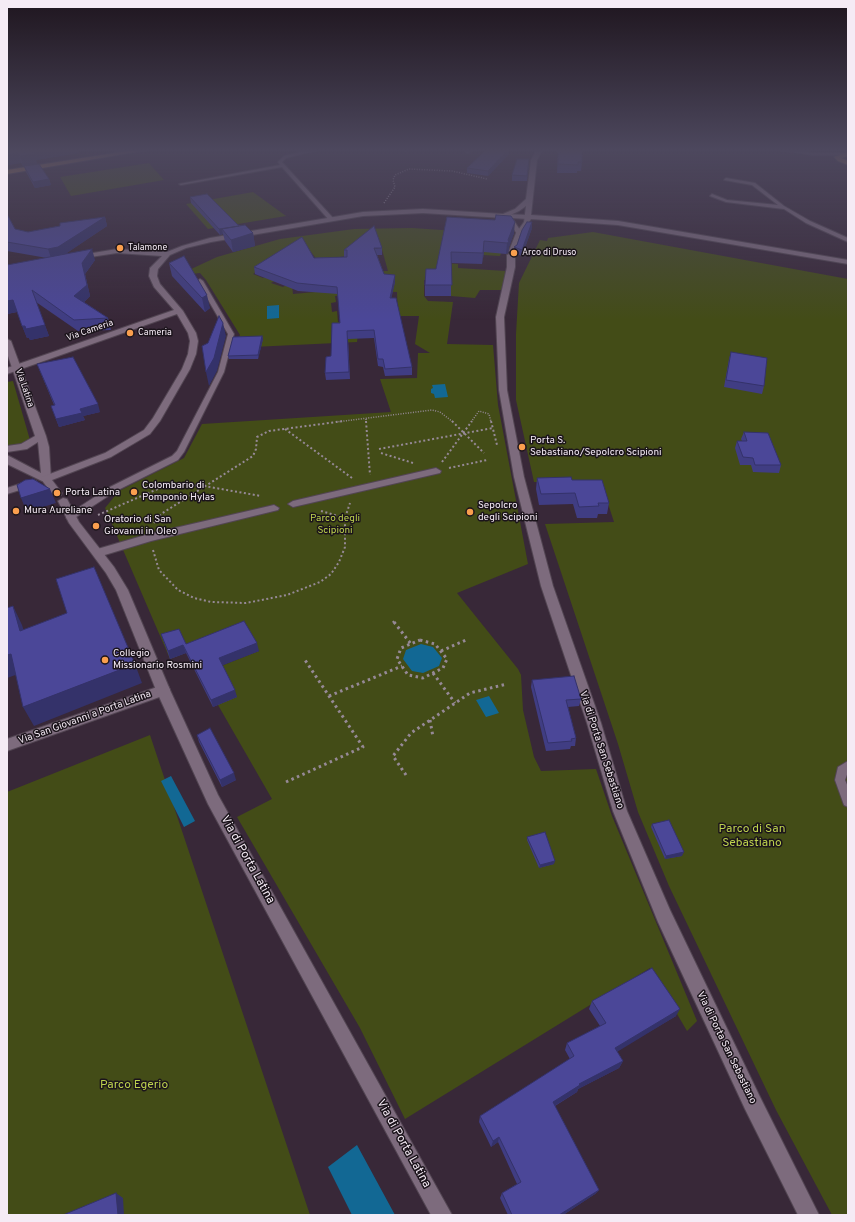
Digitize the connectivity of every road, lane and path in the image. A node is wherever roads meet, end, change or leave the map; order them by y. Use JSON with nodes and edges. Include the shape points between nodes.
{"nodes":[{"id":1,"x":319,"y":206,"type":"edge"},
{"id":2,"x":383,"y":206,"type":"edge"},
{"id":3,"x":522,"y":206,"type":"edge"},
{"id":4,"x":529,"y":206,"type":"edge"},
{"id":5,"x":775,"y":206,"type":"edge"},
{"id":6,"x":782,"y":206,"type":"edge"},
{"id":7,"x":785,"y":208,"type":"junction"},
{"id":8,"x":381,"y":213,"type":"junction"},
{"id":9,"x":504,"y":216,"type":"junction"},
{"id":10,"x":528,"y":217,"type":"junction"},
{"id":11,"x":331,"y":219,"type":"junction"},
{"id":12,"x":518,"y":235,"type":"junction"},
{"id":13,"x":848,"y":240,"type":"edge"},
{"id":14,"x":168,"y":254,"type":"junction"},
{"id":15,"x":72,"y":258,"type":"edge"},
{"id":16,"x":848,"y":262,"type":"edge"},
{"id":17,"x":200,"y":281,"type":"edge"},
{"id":18,"x":179,"y":311,"type":"junction"},
{"id":19,"x":7,"y":341,"type":"edge"},
{"id":20,"x":17,"y":367,"type":"junction"},
{"id":21,"x":7,"y":371,"type":"edge"},
{"id":22,"x":366,"y":419,"type":"dead end"},
{"id":23,"x":493,"y":428,"type":"junction"},
{"id":24,"x":285,"y":429,"type":"dead end"},
{"id":25,"x":463,"y":433,"type":"junction"},
{"id":26,"x":41,"y":436,"type":"junction"},
{"id":27,"x":498,"y":446,"type":"dead end"},
{"id":28,"x":7,"y":449,"type":"edge"},
{"id":29,"x":379,"y":449,"type":"dead end"},
{"id":30,"x":381,"y":453,"type":"dead end"},
{"id":31,"x":484,"y":453,"type":"dead end"},
{"id":32,"x":7,"y":460,"type":"edge"},
{"id":33,"x":487,"y":460,"type":"dead end"},
{"id":34,"x":436,"y":471,"type":"junction"},
{"id":35,"x":46,"y":479,"type":"junction"},
{"id":36,"x":367,"y":486,"type":"junction"},
{"id":37,"x":7,"y":491,"type":"edge"},
{"id":38,"x":261,"y":496,"type":"dead end"},
{"id":39,"x":293,"y":504,"type":"dead end"},
{"id":40,"x":274,"y":508,"type":"dead end"},
{"id":41,"x":72,"y":520,"type":"junction"},
{"id":42,"x":98,"y":553,"type":"junction"},
{"id":43,"x":393,"y":621,"type":"dead end"},
{"id":44,"x":466,"y":640,"type":"dead end"},
{"id":45,"x":411,"y":644,"type":"junction"},
{"id":46,"x":441,"y":651,"type":"junction"},
{"id":47,"x":304,"y":660,"type":"dead end"},
{"id":48,"x":402,"y":666,"type":"junction"},
{"id":49,"x":433,"y":673,"type":"junction"},
{"id":50,"x":507,"y":684,"type":"dead end"},
{"id":51,"x":163,"y":690,"type":"junction"},
{"id":52,"x":329,"y":696,"type":"junction"},
{"id":53,"x":455,"y":703,"type":"junction"},
{"id":54,"x":430,"y":719,"type":"junction"},
{"id":55,"x":433,"y":737,"type":"dead end"},
{"id":56,"x":7,"y":745,"type":"edge"},
{"id":57,"x":848,"y":766,"type":"edge"},
{"id":58,"x":406,"y":775,"type":"dead end"},
{"id":59,"x":286,"y":782,"type":"dead end"},
{"id":60,"x":848,"y":802,"type":"edge"},
{"id":61,"x":442,"y":1215,"type":"edge"},
{"id":62,"x":809,"y":1215,"type":"edge"}],
"edges":[{"from":1,"to":11,"type":"lane"},
{"from":2,"to":8,"type":"path"},
{"from":3,"to":9,"type":"street"},
{"from":4,"to":10,"type":"street"},
{"from":5,"to":7,"type":"lane"},
{"from":6,"to":7,"type":"lane"},
{"from":7,"to":13,"type":"lane","via":[[808,222]]},
{"from":8,"to":9,"type":"street","via":[[429,211]]},
{"from":8,"to":11,"type":"street"},
{"from":9,"to":10,"type":"street"},
{"from":9,"to":12,"type":"street","via":[[512,221]]},
{"from":10,"to":12,"type":"street","name":"Via di Porta San Sebastiano"},
{"from":10,"to":16,"type":"street","via":[[618,223]]},
{"from":11,"to":14,"type":"street","via":[[210,240]]},
{"from":12,"to":62,"type":"street","name":"Via di Porta San Sebastiano","via":[[511,253],[511,267],[500,317],[503,390],[520,477],[547,586],[594,723],[620,811],[646,874],[720,1035]]},
{"from":14,"to":15,"type":"street","via":[[117,251]]},
{"from":14,"to":18,"type":"street","via":[[154,268],[153,276],[157,285]]},
{"from":17,"to":41,"type":"lane","via":[[231,334],[221,372],[180,452],[175,458],[112,489]]},
{"from":18,"to":20,"type":"street","name":"Via Cameria"},
{"from":18,"to":35,"type":"street","via":[[192,332],[192,354],[186,369],[152,426],[140,437],[108,455]]},
{"from":19,"to":20,"type":"street","name":"Via Latina"},
{"from":20,"to":21,"type":"street","name":"Via Cameria"},
{"from":20,"to":26,"type":"street","name":"Via Latina"},
{"from":22,"to":36,"type":"path"},
{"from":23,"to":25,"type":"path"},
{"from":23,"to":25,"type":"path","via":[[490,414],[478,411]]},
{"from":23,"to":27,"type":"path"},
{"from":24,"to":36,"type":"path"},
{"from":25,"to":29,"type":"path"},
{"from":25,"to":31,"type":"path"},
{"from":25,"to":34,"type":"path"},
{"from":26,"to":28,"type":"street","via":[[24,447]]},
{"from":26,"to":35,"type":"street","name":"Via Latina"},
{"from":30,"to":34,"type":"path"},
{"from":32,"to":35,"type":"street"},
{"from":33,"to":34,"type":"path"},
{"from":34,"to":36,"type":"street"},
{"from":35,"to":37,"type":"street"},
{"from":35,"to":41,"type":"street","name":"Via di Porta Latina","via":[[60,497]]},
{"from":36,"to":39,"type":"street"},
{"from":38,"to":41,"type":"path","via":[[204,486],[169,484],[106,512]]},
{"from":40,"to":42,"type":"street"},
{"from":41,"to":42,"type":"street","name":"Via di Porta Latina"},
{"from":42,"to":51,"type":"street","name":"Via di Porta Latina","via":[[122,590]]},
{"from":43,"to":45,"type":"path"},
{"from":44,"to":46,"type":"path"},
{"from":45,"to":46,"type":"path","via":[[420,640],[435,644]]},
{"from":45,"to":48,"type":"path","via":[[401,648],[397,659]]},
{"from":46,"to":49,"type":"path","via":[[447,659],[443,668]]},
{"from":47,"to":52,"type":"path"},
{"from":48,"to":49,"type":"path","via":[[408,675],[423,678]]},
{"from":48,"to":52,"type":"path"},
{"from":49,"to":53,"type":"path"},
{"from":50,"to":53,"type":"path","via":[[470,693]]},
{"from":51,"to":56,"type":"street","name":"Via San Giovanni a Porta Latina"},
{"from":51,"to":61,"type":"street","name":"Via di Porta Latina","via":[[213,799]]},
{"from":52,"to":59,"type":"path","via":[[363,747]]},
{"from":53,"to":54,"type":"path"},
{"from":54,"to":55,"type":"path"},
{"from":54,"to":58,"type":"path","via":[[411,733],[393,756]]},
{"from":57,"to":60,"type":"lane","via":[[842,770],[840,780]]}]}
